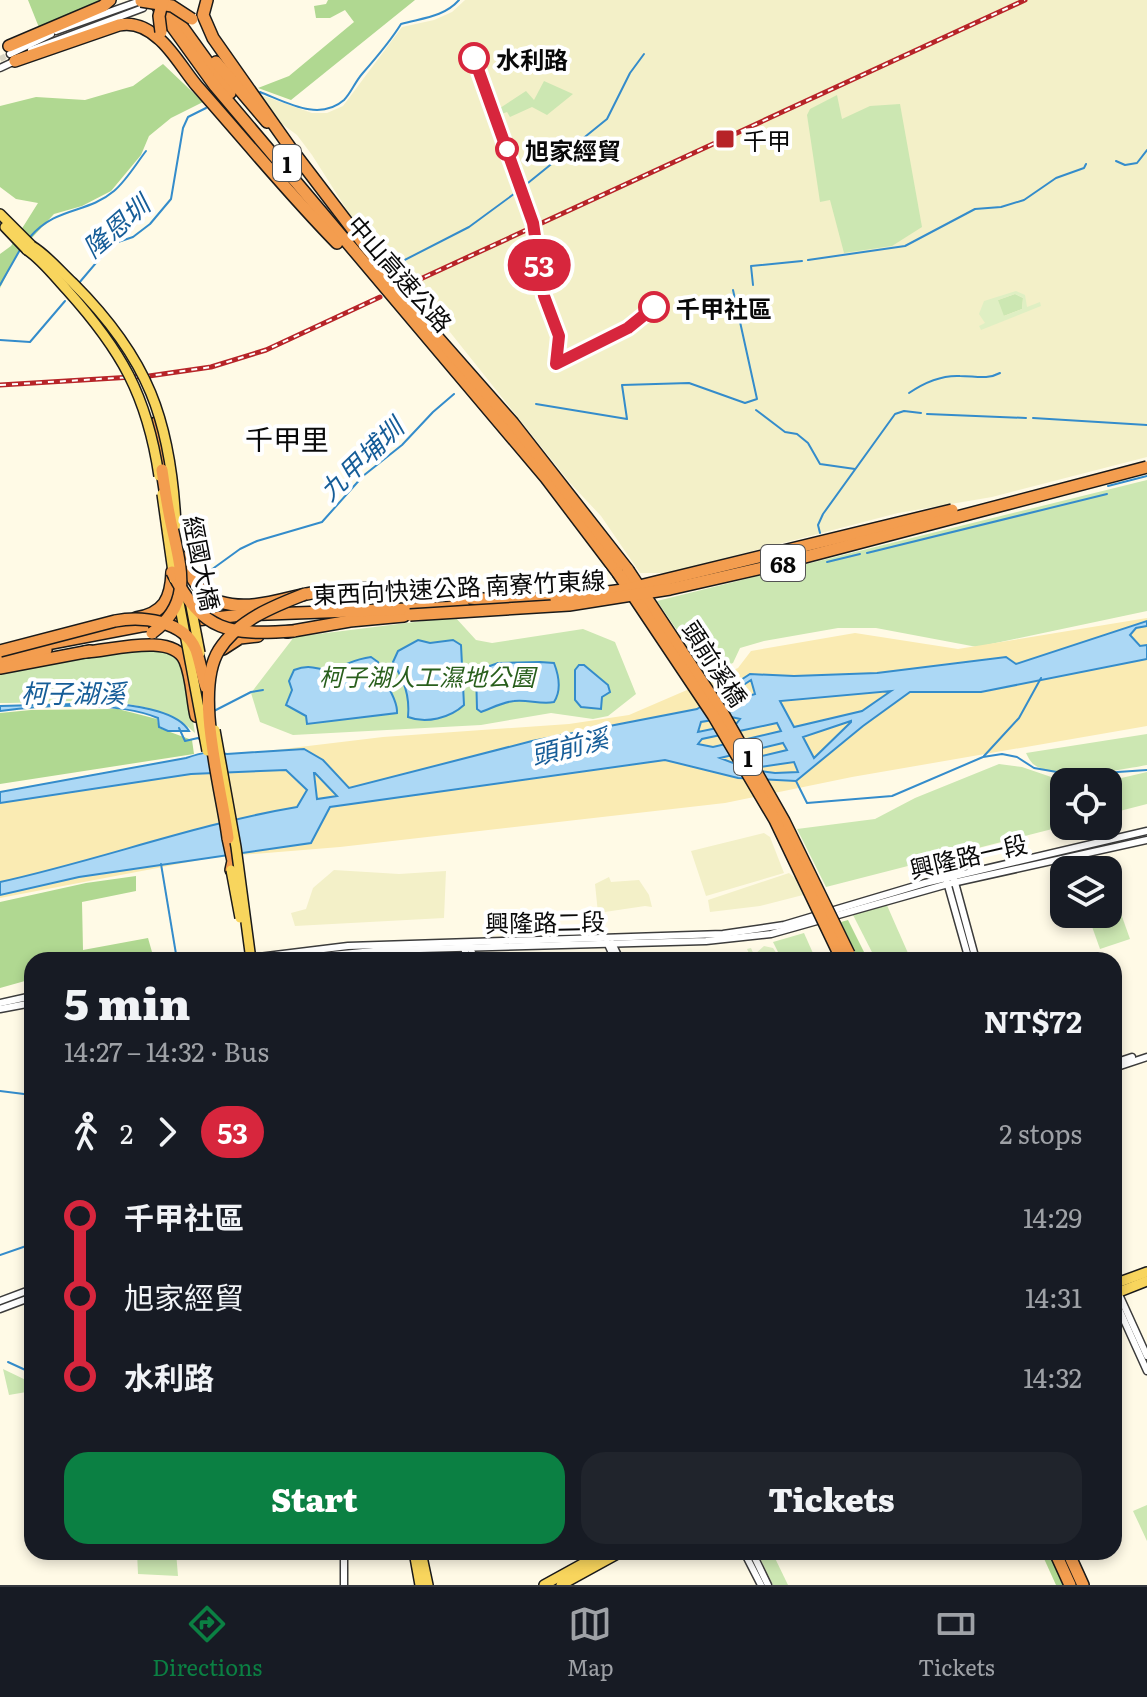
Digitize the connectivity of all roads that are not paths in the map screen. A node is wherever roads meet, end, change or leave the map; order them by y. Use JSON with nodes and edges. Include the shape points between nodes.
{"nodes":[{"id":1,"x":110,"y":0,"type":"edge"},
{"id":2,"x":207,"y":0,"type":"edge"},
{"id":3,"x":150,"y":2,"type":"edge"},
{"id":4,"x":55,"y":36,"type":"junction"},
{"id":5,"x":213,"y":38,"type":"junction"},
{"id":6,"x":5,"y":48,"type":"edge"},
{"id":7,"x":15,"y":61,"type":"junction"},
{"id":8,"x":180,"y":66,"type":"junction"},
{"id":9,"x":0,"y":68,"type":"edge"},
{"id":10,"x":289,"y":146,"type":"junction"},
{"id":11,"x":267,"y":168,"type":"junction"},
{"id":12,"x":0,"y":214,"type":"edge"},
{"id":13,"x":4,"y":223,"type":"edge"},
{"id":14,"x":30,"y":248,"type":"junction"},
{"id":15,"x":397,"y":303,"type":"junction"},
{"id":16,"x":421,"y":318,"type":"junction"},
{"id":17,"x":156,"y":423,"type":"junction"},
{"id":18,"x":1147,"y":465,"type":"edge"},
{"id":19,"x":176,"y":529,"type":"junction"},
{"id":20,"x":182,"y":557,"type":"junction"},
{"id":21,"x":623,"y":571,"type":"junction"},
{"id":22,"x":172,"y":572,"type":"junction"},
{"id":23,"x":305,"y":594,"type":"junction"},
{"id":24,"x":556,"y":599,"type":"junction"},
{"id":25,"x":191,"y":603,"type":"junction"},
{"id":26,"x":386,"y":612,"type":"junction"},
{"id":27,"x":410,"y":615,"type":"junction"},
{"id":28,"x":126,"y":619,"type":"junction"},
{"id":29,"x":294,"y":631,"type":"junction"},
{"id":30,"x":187,"y":639,"type":"junction"},
{"id":31,"x":85,"y":652,"type":"junction"},
{"id":32,"x":0,"y":655,"type":"edge"},
{"id":33,"x":0,"y":668,"type":"edge"},
{"id":34,"x":211,"y":699,"type":"junction"},
{"id":35,"x":207,"y":751,"type":"junction"},
{"id":36,"x":1147,"y":831,"type":"edge"},
{"id":37,"x":1147,"y":840,"type":"edge"},
{"id":38,"x":231,"y":870,"type":"junction"},
{"id":39,"x":951,"y":880,"type":"junction"},
{"id":40,"x":847,"y":909,"type":"joint"},
{"id":41,"x":609,"y":941,"type":"junction"},
{"id":42,"x":466,"y":944,"type":"junction"},
{"id":43,"x":246,"y":952,"type":"edge"},
{"id":44,"x":246,"y":952,"type":"edge"},
{"id":45,"x":301,"y":952,"type":"edge"},
{"id":46,"x":363,"y":952,"type":"edge"},
{"id":47,"x":467,"y":952,"type":"edge"},
{"id":48,"x":470,"y":952,"type":"edge"},
{"id":49,"x":614,"y":952,"type":"edge"},
{"id":50,"x":843,"y":952,"type":"edge"},
{"id":51,"x":967,"y":952,"type":"edge"},
{"id":52,"x":974,"y":952,"type":"edge"},
{"id":53,"x":24,"y":998,"type":"edge"},
{"id":54,"x":24,"y":1004,"type":"edge"},
{"id":55,"x":0,"y":1006,"type":"edge"},
{"id":56,"x":1147,"y":1055,"type":"edge"},
{"id":57,"x":1122,"y":1063,"type":"edge"},
{"id":58,"x":1147,"y":1272,"type":"edge"},
{"id":59,"x":1147,"y":1281,"type":"edge"},
{"id":60,"x":1122,"y":1287,"type":"edge"},
{"id":61,"x":1122,"y":1289,"type":"edge"},
{"id":62,"x":24,"y":1292,"type":"edge"},
{"id":63,"x":24,"y":1300,"type":"edge"},
{"id":64,"x":0,"y":1301,"type":"edge"},
{"id":65,"x":1122,"y":1305,"type":"edge"},
{"id":66,"x":1122,"y":1308,"type":"edge"},
{"id":67,"x":0,"y":1309,"type":"edge"},
{"id":68,"x":1147,"y":1356,"type":"edge"},
{"id":69,"x":1147,"y":1371,"type":"edge"},
{"id":70,"x":344,"y":1560,"type":"edge"},
{"id":71,"x":415,"y":1560,"type":"edge"},
{"id":72,"x":423,"y":1560,"type":"edge"},
{"id":73,"x":589,"y":1560,"type":"edge"},
{"id":74,"x":606,"y":1560,"type":"edge"},
{"id":75,"x":748,"y":1560,"type":"edge"},
{"id":76,"x":756,"y":1560,"type":"edge"},
{"id":77,"x":1061,"y":1560,"type":"edge"},
{"id":78,"x":1074,"y":1560,"type":"edge"},
{"id":79,"x":344,"y":1585,"type":"edge"},
{"id":80,"x":420,"y":1585,"type":"edge"},
{"id":81,"x":428,"y":1585,"type":"edge"},
{"id":82,"x":544,"y":1585,"type":"edge"},
{"id":83,"x":561,"y":1585,"type":"edge"},
{"id":84,"x":761,"y":1585,"type":"edge"},
{"id":85,"x":768,"y":1585,"type":"edge"},
{"id":86,"x":1072,"y":1585,"type":"edge"},
{"id":87,"x":1083,"y":1585,"type":"edge"}],
"edges":[{"from":1,"to":6,"type":"highway"},
{"from":2,"to":5,"type":"highway","via":[[203,15]]},
{"from":3,"to":4,"type":"street"},
{"from":3,"to":5,"type":"highway","bridge":true,"via":[[175,8]]},
{"from":3,"to":8,"type":"highway","bridge":true},
{"from":3,"to":10,"type":"highway"},
{"from":3,"to":11,"type":"highway"},
{"from":3,"to":15,"type":"highway","name":"中山高速公路","number":"1"},
{"from":3,"to":16,"type":"highway","name":"中山高速公路","number":"1"},
{"from":4,"to":4,"type":"street","via":[[10,54]]},
{"from":4,"to":6,"type":"street"},
{"from":4,"to":7,"type":"street"},
{"from":5,"to":10,"type":"highway"},
{"from":7,"to":8,"type":"highway","via":[[127,24],[159,38]]},
{"from":7,"to":9,"type":"street"},
{"from":8,"to":11,"type":"highway"},
{"from":10,"to":16,"type":"highway"},
{"from":11,"to":15,"type":"highway"},
{"from":12,"to":13,"type":"main road","name":"經國大橋"},
{"from":13,"to":14,"type":"main road","name":"經國大橋"},
{"from":14,"to":17,"type":"main road","name":"經國大橋","bridge":true,"via":[[110,334],[140,383]]},
{"from":14,"to":19,"type":"main road","bridge":true,"via":[[99,312],[147,379],[167,445]]},
{"from":14,"to":22,"type":"main road","name":"經國大橋","bridge":true,"via":[[87,318],[131,387],[146,429]]},
{"from":15,"to":21,"type":"highway","name":"中山高速公路","number":"1"},
{"from":16,"to":21,"type":"highway","name":"中山高速公路","number":"1","via":[[513,423]]},
{"from":17,"to":19,"type":"main road","name":"經國大橋","bridge":true},
{"from":17,"to":31,"type":"highway","bridge":true,"via":[[181,592],[166,621],[143,637]]},
{"from":18,"to":24,"type":"highway","name":"東西向快速公路 南寮竹東線","number":"68","bridge":true,"via":[[623,590]]},
{"from":18,"to":27,"type":"highway","name":"東西向快速公路 南寮竹東線","number":"68","bridge":true,"via":[[670,589],[569,605]]},
{"from":19,"to":20,"type":"main road","name":"經國大橋","bridge":true},
{"from":20,"to":23,"type":"highway","bridge":true,"via":[[197,586],[217,601],[260,604]]},
{"from":20,"to":25,"type":"main road","name":"經國大橋","bridge":true},
{"from":21,"to":50,"type":"highway","name":"頭前溪橋","number":"1","bridge":true,"via":[[722,712],[784,821]]},
{"from":22,"to":25,"type":"highway","bridge":true},
{"from":22,"to":28,"type":"highway","bridge":true,"via":[[170,595],[161,609]]},
{"from":22,"to":30,"type":"main road","name":"經國大橋","bridge":true},
{"from":23,"to":24,"type":"highway","via":[[374,588],[473,599]]},
{"from":23,"to":38,"type":"highway","bridge":true,"via":[[250,620],[211,665],[207,703]]},
{"from":24,"to":26,"type":"highway","name":"東西向快速公路 南寮竹東線","number":"68","bridge":true},
{"from":25,"to":29,"type":"highway","bridge":true,"via":[[208,620],[231,630]]},
{"from":25,"to":34,"type":"main road","name":"經國大橋","bridge":true},
{"from":26,"to":27,"type":"highway","name":"東西向快速公路 南寮竹東線","number":"68"},
{"from":26,"to":32,"type":"highway","name":"東西向快速公路 南寮竹東線","number":"68","via":[[176,628]]},
{"from":27,"to":29,"type":"highway"},
{"from":28,"to":30,"type":"highway","bridge":true,"via":[[158,621]]},
{"from":28,"to":32,"type":"highway","bridge":true},
{"from":29,"to":34,"type":"highway","bridge":true,"via":[[240,638],[227,645],[214,669]]},
{"from":30,"to":34,"type":"highway","bridge":true,"via":[[196,650]]},
{"from":30,"to":35,"type":"main road","name":"經國大橋","bridge":true},
{"from":31,"to":33,"type":"highway"},
{"from":31,"to":35,"type":"highway","bridge":true,"via":[[153,644],[177,650],[186,662]]},
{"from":34,"to":44,"type":"main road","name":"經國大橋","bridge":true,"via":[[236,847]]},
{"from":35,"to":38,"type":"main road","name":"經國大橋","bridge":true},
{"from":36,"to":39,"type":"street","name":"興隆路一段"},
{"from":37,"to":39,"type":"street","name":"興隆路一段"},
{"from":38,"to":43,"type":"main road","name":"經國大橋","bridge":true},
{"from":39,"to":40,"type":"street","name":"興隆路一段"},
{"from":39,"to":51,"type":"street"},
{"from":39,"to":52,"type":"street"},
{"from":40,"to":41,"type":"street","name":"興隆路二段","via":[[767,929]]},
{"from":41,"to":42,"type":"street","name":"興隆路二段"},
{"from":41,"to":49,"type":"street"},
{"from":42,"to":45,"type":"street","name":"興隆路二段"},
{"from":42,"to":46,"type":"street","name":"興隆路二段"},
{"from":42,"to":47,"type":"street"},
{"from":42,"to":48,"type":"street"},
{"from":53,"to":55,"type":"street"},
{"from":54,"to":55,"type":"street"},
{"from":56,"to":57,"type":"street"},
{"from":58,"to":60,"type":"main road"},
{"from":59,"to":61,"type":"main road"},
{"from":62,"to":64,"type":"street"},
{"from":63,"to":67,"type":"street"},
{"from":65,"to":68,"type":"street"},
{"from":66,"to":69,"type":"street"},
{"from":70,"to":79,"type":"street"},
{"from":71,"to":80,"type":"main road"},
{"from":72,"to":81,"type":"main road"},
{"from":73,"to":82,"type":"main road"},
{"from":74,"to":83,"type":"main road"},
{"from":75,"to":84,"type":"street"},
{"from":76,"to":85,"type":"street"},
{"from":77,"to":86,"type":"highway"},
{"from":78,"to":87,"type":"highway"}]}
